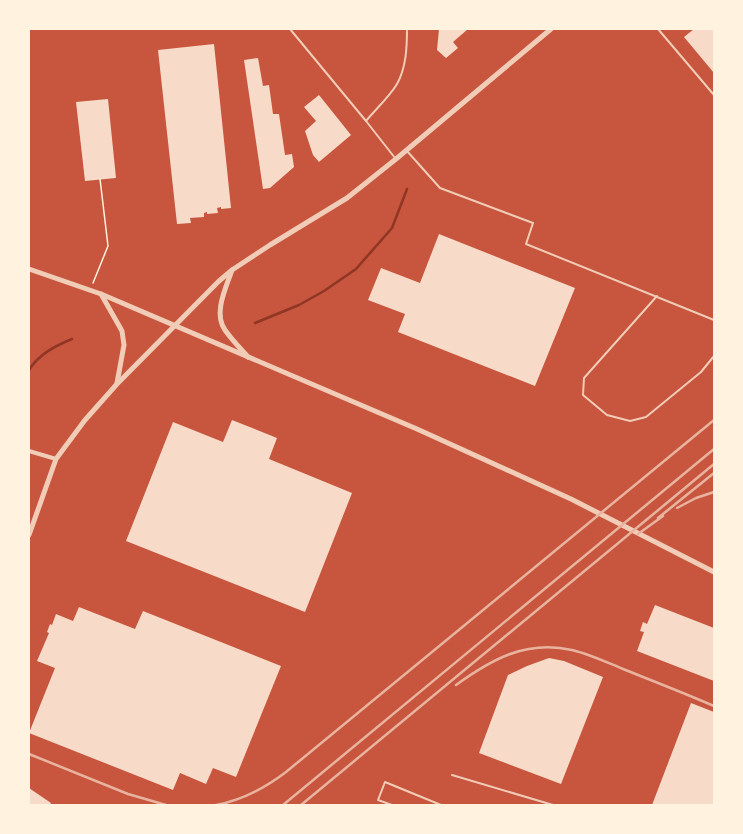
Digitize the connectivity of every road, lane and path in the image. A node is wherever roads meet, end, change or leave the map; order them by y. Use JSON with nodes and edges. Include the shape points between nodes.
{"nodes":[{"id":1,"x":289,"y":29,"type":"edge"},
{"id":2,"x":407,"y":29,"type":"edge"},
{"id":3,"x":551,"y":29,"type":"edge"},
{"id":4,"x":658,"y":29,"type":"edge"},
{"id":5,"x":714,"y":95,"type":"edge"},
{"id":6,"x":366,"y":121,"type":"junction"},
{"id":7,"x":406,"y":151,"type":"junction"},
{"id":8,"x":396,"y":159,"type":"junction"},
{"id":9,"x":100,"y":180,"type":"dead end"},
{"id":10,"x":29,"y":269,"type":"edge"},
{"id":11,"x":232,"y":270,"type":"junction"},
{"id":12,"x":89,"y":290,"type":"junction"},
{"id":13,"x":102,"y":294,"type":"junction"},
{"id":14,"x":657,"y":296,"type":"junction"},
{"id":15,"x":714,"y":320,"type":"edge"},
{"id":16,"x":174,"y":326,"type":"junction"},
{"id":17,"x":714,"y":356,"type":"edge"},
{"id":18,"x":248,"y":358,"type":"junction"},
{"id":19,"x":117,"y":384,"type":"junction"},
{"id":20,"x":29,"y":451,"type":"edge"},
{"id":21,"x":56,"y":459,"type":"junction"},
{"id":22,"x":29,"y":535,"type":"edge"},
{"id":23,"x":714,"y":572,"type":"edge"},
{"id":24,"x":452,"y":775,"type":"dead end"},
{"id":25,"x":392,"y":805,"type":"edge"},
{"id":26,"x":441,"y":805,"type":"edge"},
{"id":27,"x":553,"y":805,"type":"edge"}],
"edges":[{"from":1,"to":6,"type":"lane"},
{"from":2,"to":6,"type":"lane","via":[[404,67],[396,85]]},
{"from":3,"to":7,"type":"street"},
{"from":4,"to":5,"type":"lane"},
{"from":6,"to":8,"type":"lane"},
{"from":7,"to":8,"type":"street"},
{"from":7,"to":14,"type":"lane","via":[[440,188],[533,224],[526,244]]},
{"from":8,"to":11,"type":"street","via":[[347,198]]},
{"from":9,"to":12,"type":"path","via":[[108,246]]},
{"from":10,"to":12,"type":"street"},
{"from":11,"to":16,"type":"street"},
{"from":11,"to":18,"type":"street","via":[[220,308],[221,322]]},
{"from":12,"to":13,"type":"street"},
{"from":13,"to":16,"type":"street"},
{"from":13,"to":19,"type":"street","via":[[122,331],[124,345]]},
{"from":14,"to":15,"type":"lane"},
{"from":14,"to":17,"type":"lane","via":[[584,378],[583,395],[607,415],[630,420],[646,417],[701,372]]},
{"from":16,"to":18,"type":"street"},
{"from":16,"to":19,"type":"street"},
{"from":18,"to":23,"type":"street","via":[[571,498]]},
{"from":19,"to":21,"type":"street","via":[[84,420]]},
{"from":20,"to":21,"type":"street"},
{"from":21,"to":22,"type":"street"},
{"from":24,"to":27,"type":"lane"},
{"from":25,"to":26,"type":"lane","via":[[378,800],[384,782]]}]}
